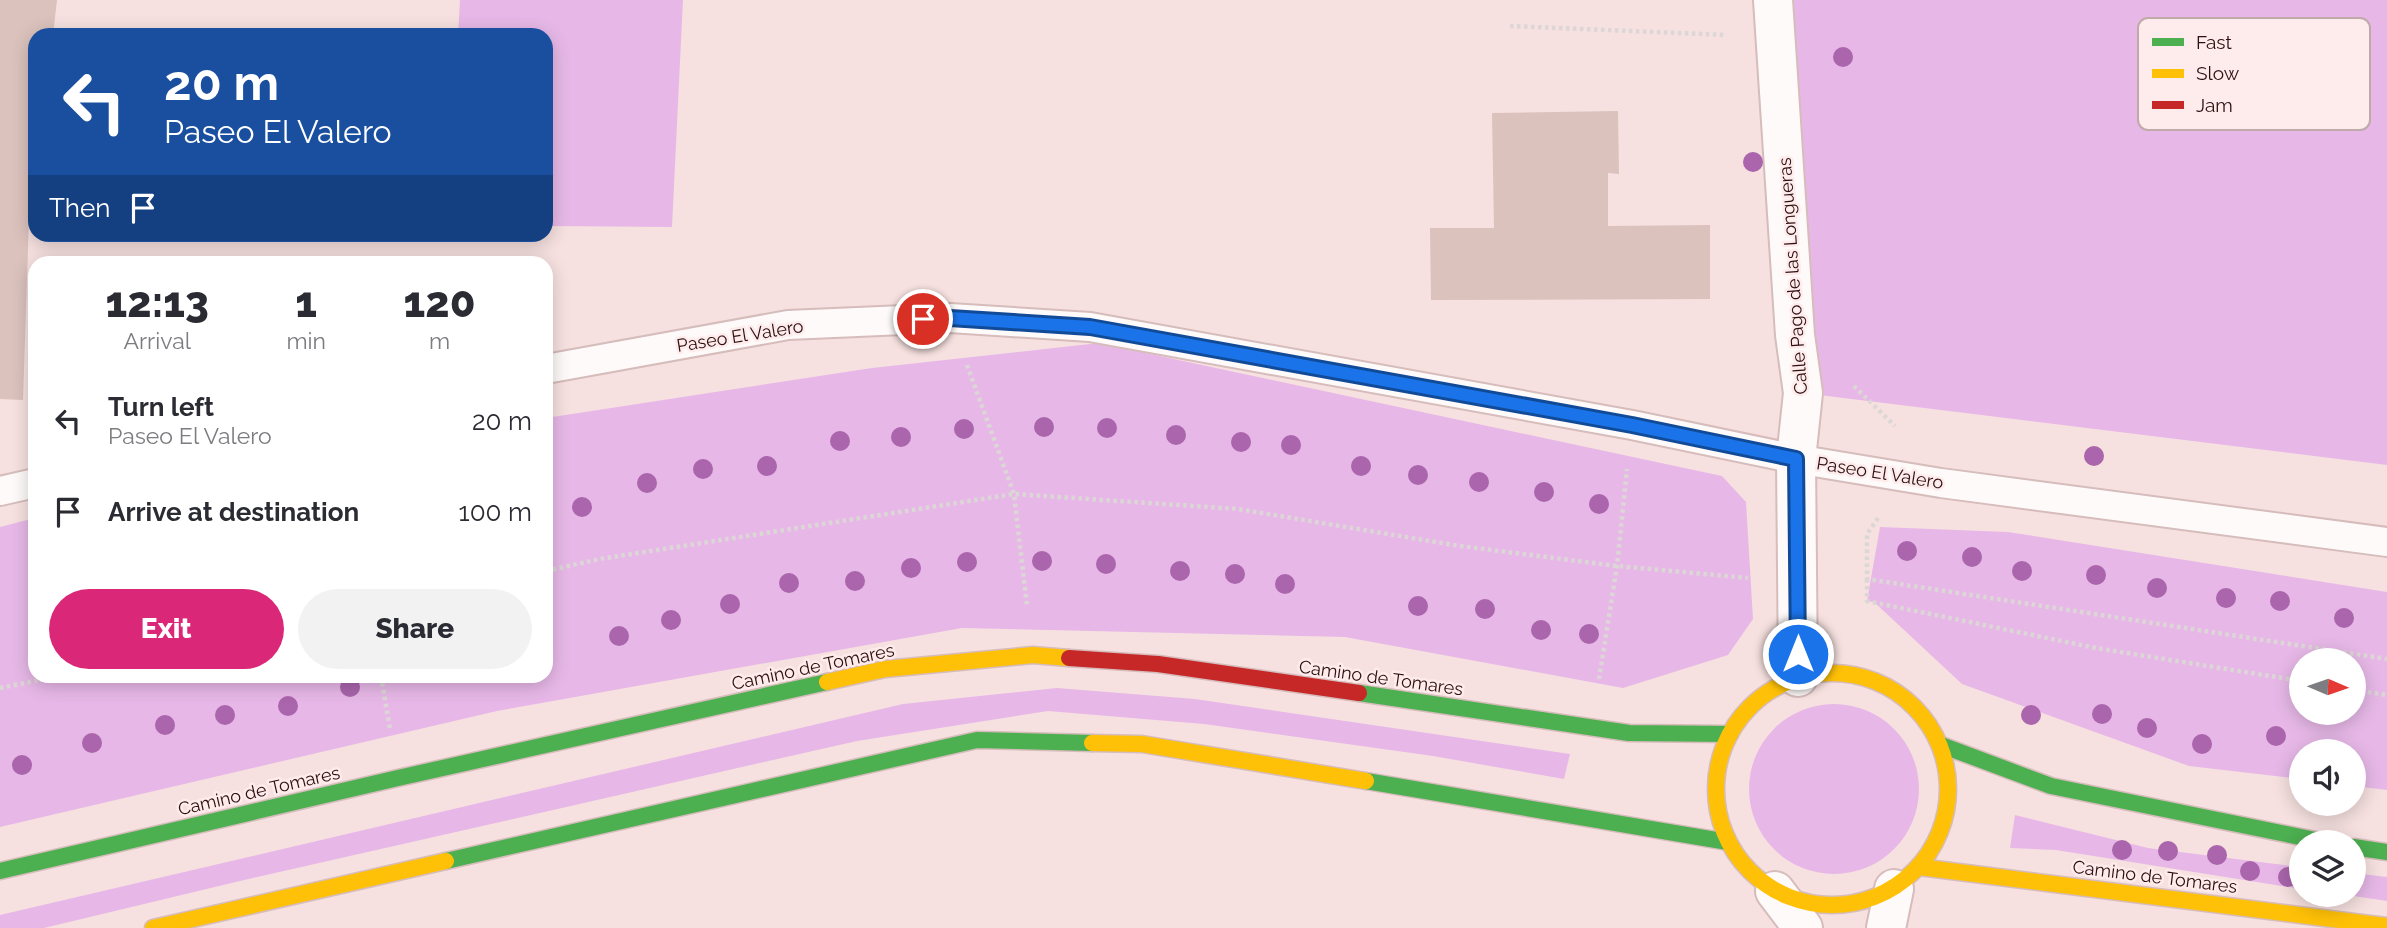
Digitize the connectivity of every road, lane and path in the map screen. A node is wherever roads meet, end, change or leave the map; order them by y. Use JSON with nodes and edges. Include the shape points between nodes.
{"nodes":[{"id":1,"x":1773,"y":0,"type":"edge"},
{"id":2,"x":1510,"y":26,"type":"dead end"},
{"id":3,"x":1776,"y":37,"type":"junction"},
{"id":4,"x":950,"y":318,"type":"junction"},
{"id":5,"x":553,"y":368,"type":"edge"},
{"id":6,"x":1632,"y":425,"type":"junction"},
{"id":7,"x":1796,"y":459,"type":"junction"},
{"id":8,"x":28,"y":485,"type":"edge"},
{"id":9,"x":0,"y":491,"type":"edge"},
{"id":10,"x":1014,"y":494,"type":"junction"},
{"id":11,"x":2387,"y":542,"type":"edge"},
{"id":12,"x":1617,"y":566,"type":"junction"},
{"id":13,"x":553,"y":569,"type":"edge"},
{"id":14,"x":1760,"y":579,"type":"dead end"},
{"id":15,"x":1867,"y":579,"type":"dead end"},
{"id":16,"x":1033,"y":655,"type":"junction"},
{"id":17,"x":1798,"y":677,"type":"junction"},
{"id":18,"x":2289,"y":679,"type":"edge"},
{"id":19,"x":28,"y":682,"type":"edge"},
{"id":20,"x":0,"y":688,"type":"edge"},
{"id":21,"x":2366,"y":692,"type":"edge"},
{"id":22,"x":2387,"y":695,"type":"edge"},
{"id":23,"x":1591,"y":728,"type":"junction"},
{"id":24,"x":1730,"y":734,"type":"junction"},
{"id":25,"x":1941,"y":746,"type":"junction"},
{"id":26,"x":2289,"y":835,"type":"edge"},
{"id":27,"x":1728,"y":842,"type":"junction"},
{"id":28,"x":2366,"y":849,"type":"edge"},
{"id":29,"x":2387,"y":852,"type":"edge"},
{"id":30,"x":0,"y":871,"type":"edge"},
{"id":31,"x":1906,"y":878,"type":"junction"},
{"id":32,"x":1775,"y":891,"type":"junction"},
{"id":33,"x":2387,"y":926,"type":"edge"},
{"id":34,"x":153,"y":928,"type":"edge"},
{"id":35,"x":1803,"y":928,"type":"edge"},
{"id":36,"x":1886,"y":928,"type":"edge"}],
"edges":[{"from":1,"to":3,"type":"street","name":"Calle Pago de las Longueras"},
{"from":2,"to":3,"type":"path"},
{"from":3,"to":7,"type":"street","name":"Calle Pago de las Longueras","via":[[1795,335],[1803,393]]},
{"from":4,"to":5,"type":"lane","name":"Paseo El Valero","via":[[788,326]]},
{"from":4,"to":6,"type":"lane","name":"Paseo El Valero","via":[[1090,327]]},
{"from":4,"to":10,"type":"path"},
{"from":6,"to":7,"type":"lane","name":"Paseo El Valero"},
{"from":6,"to":12,"type":"path"},
{"from":7,"to":11,"type":"lane","name":"Paseo El Valero","via":[[1955,485]]},
{"from":7,"to":17,"type":"street","name":"Calle Pago de las Longueras"},
{"from":8,"to":9,"type":"lane"},
{"from":10,"to":12,"type":"path","via":[[1238,509],[1460,546]]},
{"from":10,"to":13,"type":"path"},
{"from":10,"to":16,"type":"path"},
{"from":12,"to":14,"type":"path"},
{"from":12,"to":23,"type":"path"},
{"from":15,"to":18,"type":"path","via":[[1867,601],[2096,648]]},
{"from":16,"to":23,"type":"street","name":"Camino de Tomares","via":[[1158,664]]},
{"from":16,"to":30,"type":"street","name":"Camino de Tomares","via":[[885,669]]},
{"from":17,"to":24,"type":"street","via":[[1770,690],[1747,709]]},
{"from":17,"to":25,"type":"street","via":[[1832,672],[1867,677],[1897,692],[1922,716]]},
{"from":19,"to":20,"type":"path"},
{"from":21,"to":22,"type":"path"},
{"from":23,"to":24,"type":"street","name":"Camino de Tomares"},
{"from":24,"to":27,"type":"street","via":[[1717,769],[1717,806]]},
{"from":25,"to":26,"type":"street","via":[[2051,786]]},
{"from":25,"to":31,"type":"street","via":[[1948,777],[1947,809],[1937,840]]},
{"from":27,"to":32,"type":"street","via":[[1748,870]]},
{"from":27,"to":34,"type":"street","via":[[1142,744],[977,740]]},
{"from":28,"to":29,"type":"street"},
{"from":31,"to":32,"type":"street","via":[[1866,902],[1834,906],[1804,903]]},
{"from":31,"to":33,"type":"street","name":"Camino de Tomares"},
{"from":31,"to":36,"type":"street"},
{"from":32,"to":35,"type":"street"}]}
